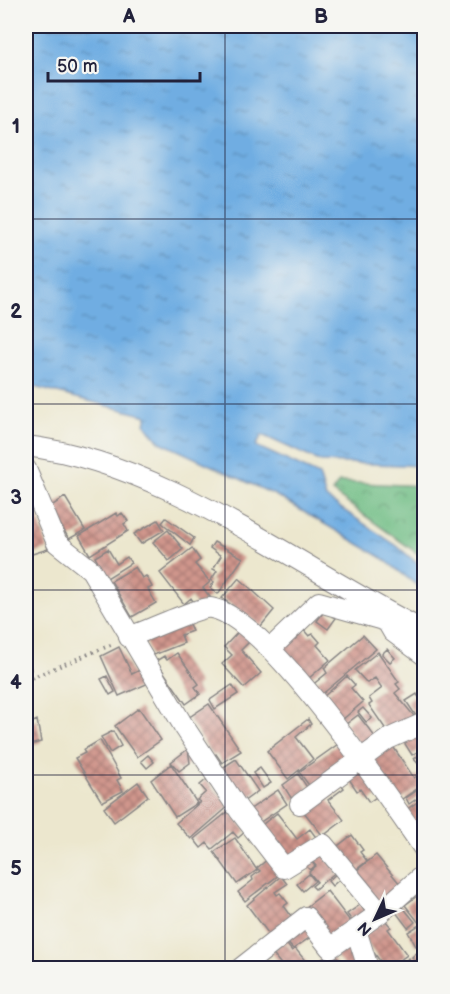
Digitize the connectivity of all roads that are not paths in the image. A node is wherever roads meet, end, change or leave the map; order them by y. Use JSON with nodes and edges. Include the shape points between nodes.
{"nodes":[{"id":1,"x":26,"y":447,"type":"edge"},
{"id":2,"x":26,"y":469,"type":"edge"},
{"id":3,"x":383,"y":615,"type":"junction"},
{"id":4,"x":424,"y":631,"type":"edge"},
{"id":5,"x":129,"y":637,"type":"junction"},
{"id":6,"x":270,"y":649,"type":"junction"},
{"id":7,"x":424,"y":655,"type":"edge"},
{"id":8,"x":424,"y":723,"type":"edge"},
{"id":9,"x":362,"y":760,"type":"junction"},
{"id":10,"x":300,"y":804,"type":"dead end"},
{"id":11,"x":424,"y":849,"type":"edge"},
{"id":12,"x":424,"y":874,"type":"edge"},
{"id":13,"x":380,"y":913,"type":"junction"},
{"id":14,"x":356,"y":930,"type":"junction"},
{"id":15,"x":241,"y":969,"type":"edge"},
{"id":16,"x":368,"y":969,"type":"edge"}],
"edges":[{"from":1,"to":3,"type":"street","via":[[136,475],[268,542]]},
{"from":2,"to":5,"type":"street","via":[[57,543],[91,570]]},
{"from":3,"to":4,"type":"street"},
{"from":3,"to":6,"type":"street","via":[[319,602]]},
{"from":3,"to":7,"type":"street","via":[[393,632]]},
{"from":5,"to":6,"type":"street","via":[[208,607],[227,612]]},
{"from":5,"to":13,"type":"street","via":[[239,810],[284,868],[323,844]]},
{"from":6,"to":9,"type":"street"},
{"from":8,"to":9,"type":"street","via":[[388,739]]},
{"from":9,"to":10,"type":"street"},
{"from":9,"to":11,"type":"street"},
{"from":12,"to":13,"type":"street"},
{"from":13,"to":14,"type":"street"},
{"from":14,"to":15,"type":"street","via":[[330,948],[306,916]]},
{"from":14,"to":16,"type":"street"}]}
